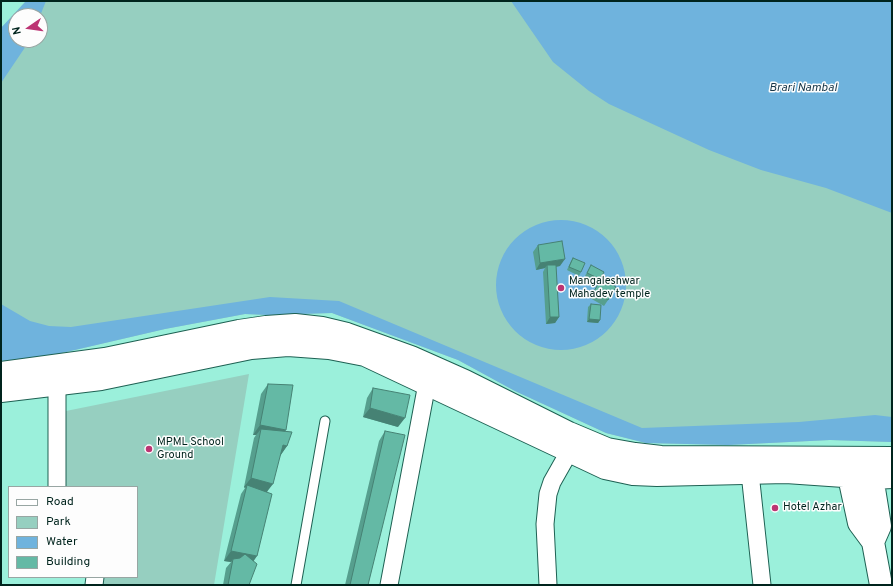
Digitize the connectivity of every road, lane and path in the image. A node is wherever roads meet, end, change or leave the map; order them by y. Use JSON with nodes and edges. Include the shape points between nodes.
{"nodes":[{"id":1,"x":1,"y":373,"type":"edge"},
{"id":2,"x":429,"y":375,"type":"junction"},
{"id":3,"x":57,"y":385,"type":"junction"},
{"id":4,"x":1,"y":391,"type":"edge"},
{"id":5,"x":325,"y":422,"type":"dead end"},
{"id":6,"x":569,"y":452,"type":"junction"},
{"id":7,"x":892,"y":458,"type":"edge"},
{"id":8,"x":847,"y":467,"type":"junction"},
{"id":9,"x":878,"y":471,"type":"edge"},
{"id":10,"x":750,"y":473,"type":"junction"},
{"id":11,"x":57,"y":486,"type":"edge"},
{"id":12,"x":873,"y":542,"type":"junction"},
{"id":13,"x":296,"y":585,"type":"edge"},
{"id":14,"x":389,"y":585,"type":"edge"},
{"id":15,"x":548,"y":585,"type":"edge"},
{"id":16,"x":762,"y":585,"type":"edge"},
{"id":17,"x":881,"y":585,"type":"edge"}],
"edges":[{"from":1,"to":2,"type":"street","via":[[105,359],[239,331],[295,325],[347,334]]},
{"from":2,"to":3,"type":"street","via":[[365,355],[328,348],[288,345],[237,351],[175,365]]},
{"from":2,"to":6,"type":"street"},
{"from":2,"to":8,"type":"street","via":[[607,449],[661,457]]},
{"from":2,"to":14,"type":"street"},
{"from":3,"to":4,"type":"street"},
{"from":3,"to":11,"type":"street"},
{"from":5,"to":13,"type":"lane"},
{"from":6,"to":10,"type":"street","via":[[605,468],[633,474],[684,476]]},
{"from":6,"to":15,"type":"street","via":[[548,494],[545,524]]},
{"from":7,"to":9,"type":"street"},
{"from":8,"to":9,"type":"street"},
{"from":8,"to":10,"type":"street"},
{"from":8,"to":12,"type":"street","via":[[859,523]]},
{"from":9,"to":12,"type":"street","via":[[880,526]]},
{"from":10,"to":16,"type":"street"},
{"from":12,"to":17,"type":"street"}]}
